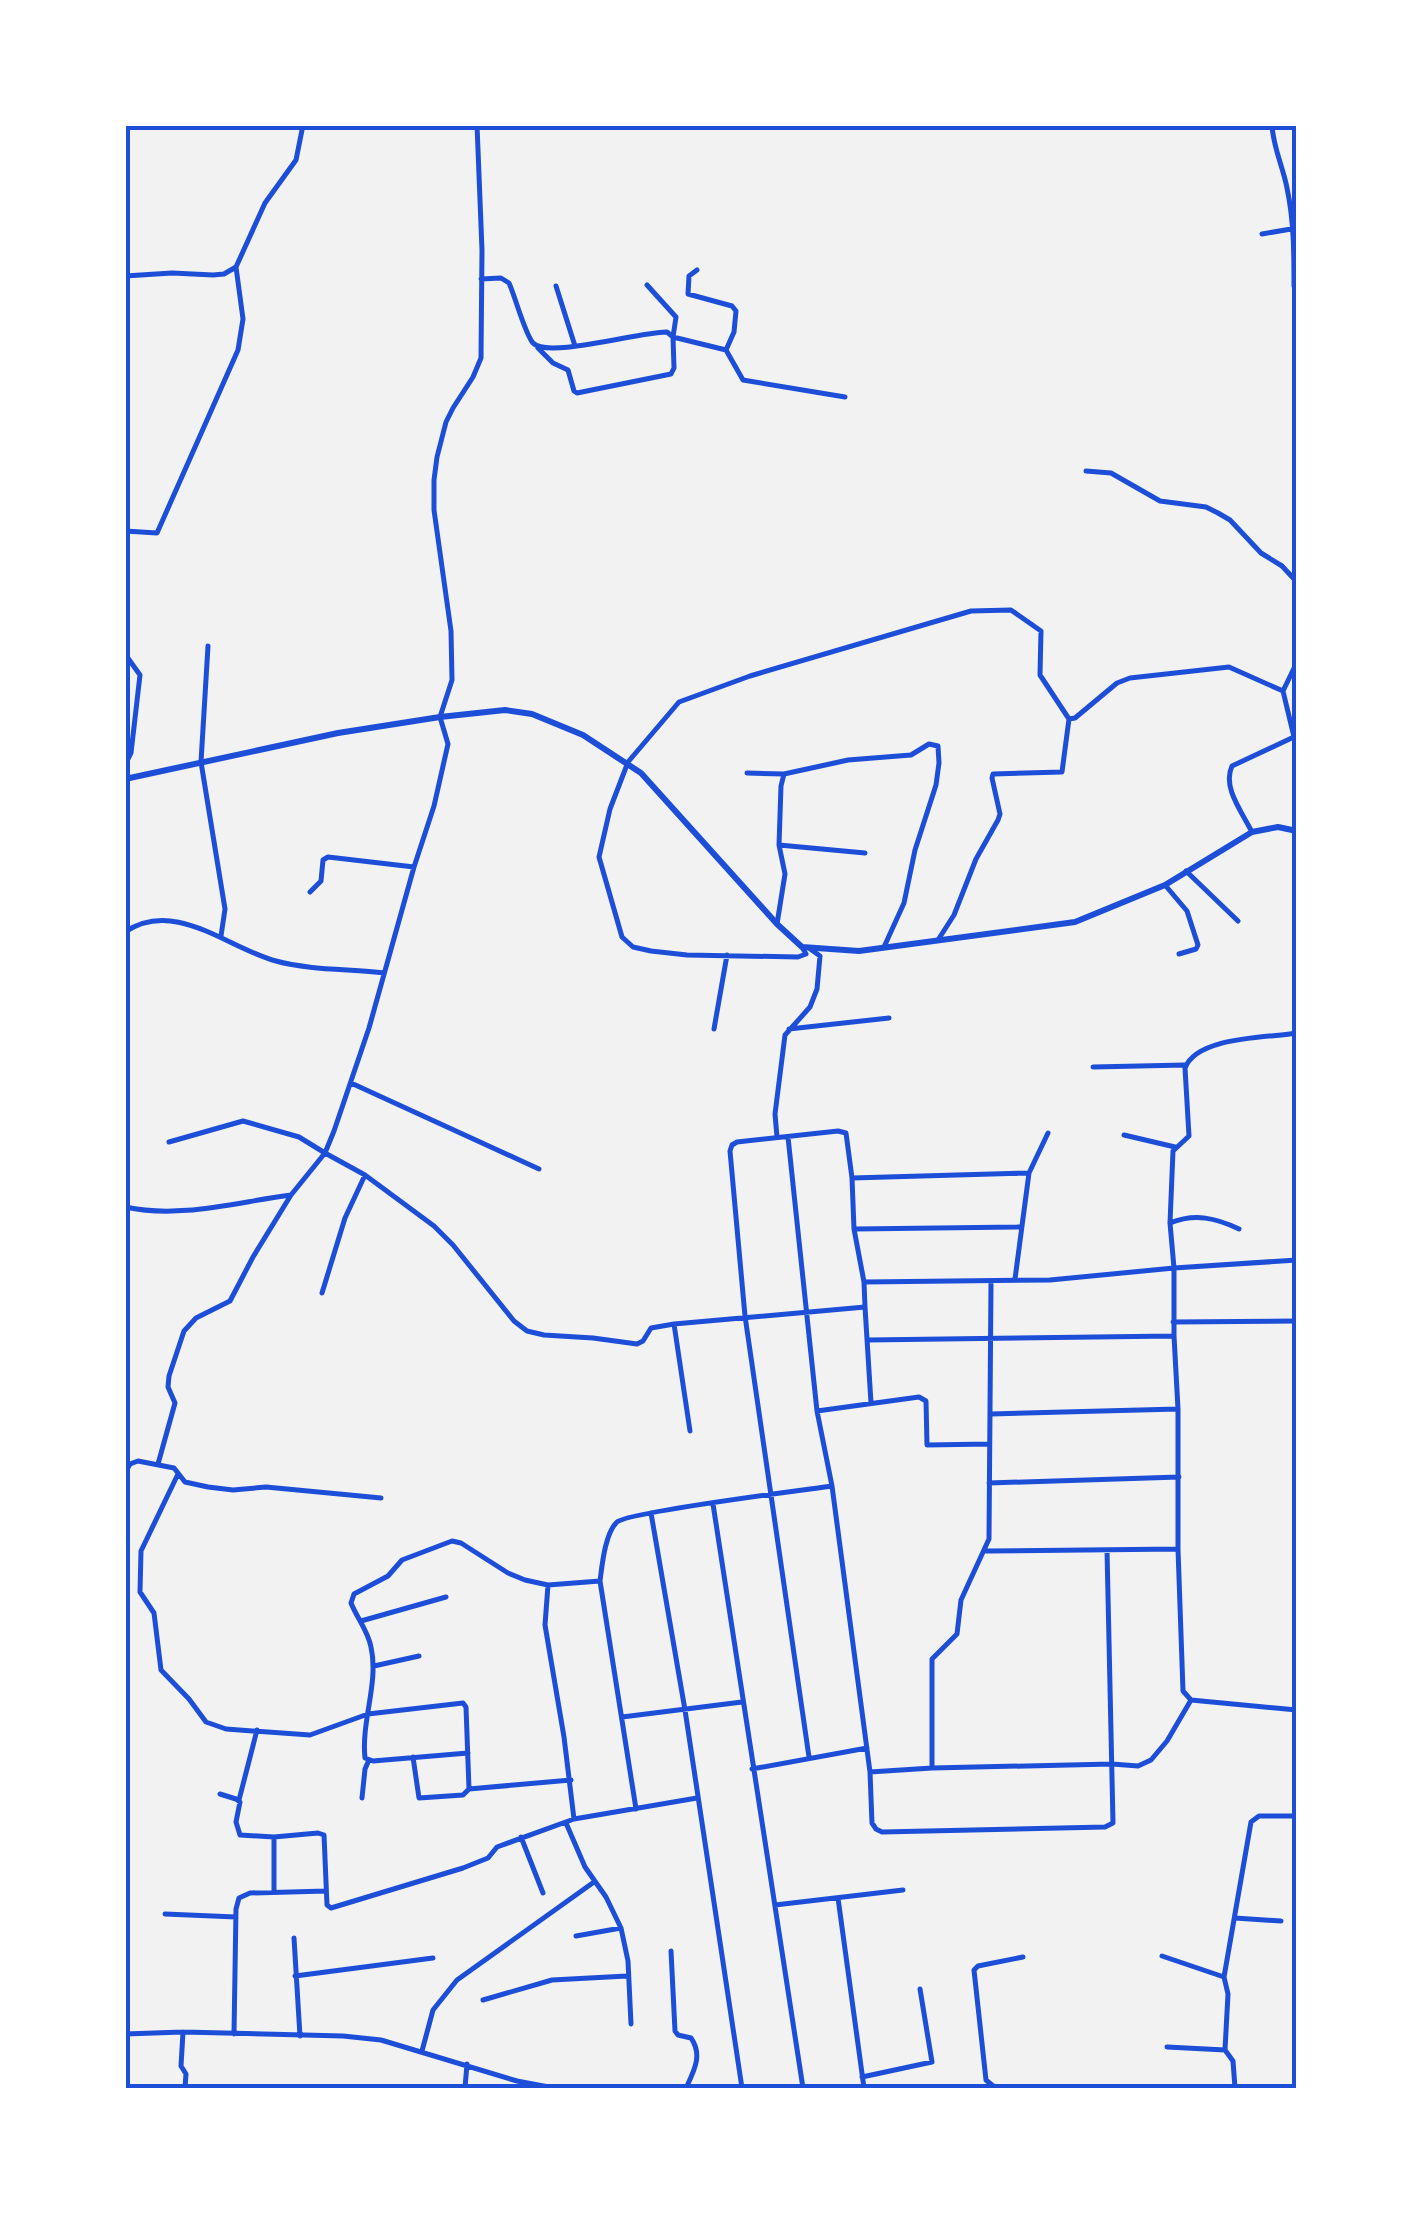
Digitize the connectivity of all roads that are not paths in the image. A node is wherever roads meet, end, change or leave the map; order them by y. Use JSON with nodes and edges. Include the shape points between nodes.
{"nodes":[{"id":1,"x":303,"y":125,"type":"edge"},
{"id":2,"x":477,"y":125,"type":"edge"},
{"id":3,"x":1272,"y":125,"type":"edge"},
{"id":4,"x":1295,"y":228,"type":"edge"},
{"id":5,"x":1262,"y":234,"type":"dead end"},
{"id":6,"x":236,"y":267,"type":"junction"},
{"id":7,"x":697,"y":270,"type":"dead end"},
{"id":8,"x":224,"y":274,"type":"junction"},
{"id":9,"x":125,"y":276,"type":"edge"},
{"id":10,"x":481,"y":279,"type":"junction"},
{"id":11,"x":238,"y":284,"type":"junction"},
{"id":12,"x":647,"y":284,"type":"dead end"},
{"id":13,"x":556,"y":286,"type":"dead end"},
{"id":14,"x":1294,"y":286,"type":"dead end"},
{"id":15,"x":672,"y":336,"type":"junction"},
{"id":16,"x":536,"y":346,"type":"junction"},
{"id":17,"x":575,"y":346,"type":"junction"},
{"id":18,"x":726,"y":350,"type":"junction"},
{"id":19,"x":845,"y":397,"type":"dead end"},
{"id":20,"x":1086,"y":471,"type":"dead end"},
{"id":21,"x":125,"y":530,"type":"edge"},
{"id":22,"x":1297,"y":589,"type":"edge"},
{"id":23,"x":208,"y":646,"type":"dead end"},
{"id":24,"x":125,"y":654,"type":"edge"},
{"id":25,"x":1297,"y":662,"type":"edge"},
{"id":26,"x":1283,"y":692,"type":"junction"},
{"id":27,"x":440,"y":717,"type":"junction"},
{"id":28,"x":1069,"y":719,"type":"junction"},
{"id":29,"x":1296,"y":736,"type":"edge"},
{"id":30,"x":201,"y":762,"type":"junction"},
{"id":31,"x":628,"y":762,"type":"junction"},
{"id":32,"x":125,"y":765,"type":"edge"},
{"id":33,"x":748,"y":773,"type":"dead end"},
{"id":34,"x":784,"y":774,"type":"junction"},
{"id":35,"x":125,"y":778,"type":"edge"},
{"id":36,"x":1297,"y":831,"type":"edge"},
{"id":37,"x":1252,"y":832,"type":"junction"},
{"id":38,"x":779,"y":844,"type":"junction"},
{"id":39,"x":865,"y":853,"type":"dead end"},
{"id":40,"x":414,"y":867,"type":"junction"},
{"id":41,"x":1186,"y":872,"type":"junction"},
{"id":42,"x":1164,"y":884,"type":"junction"},
{"id":43,"x":310,"y":892,"type":"dead end"},
{"id":44,"x":1238,"y":921,"type":"dead end"},
{"id":45,"x":777,"y":924,"type":"junction"},
{"id":46,"x":125,"y":932,"type":"edge"},
{"id":47,"x":220,"y":936,"type":"junction"},
{"id":48,"x":937,"y":942,"type":"junction"},
{"id":49,"x":806,"y":948,"type":"junction"},
{"id":50,"x":883,"y":949,"type":"junction"},
{"id":51,"x":1179,"y":954,"type":"dead end"},
{"id":52,"x":727,"y":955,"type":"junction"},
{"id":53,"x":384,"y":972,"type":"junction"},
{"id":54,"x":889,"y":1018,"type":"dead end"},
{"id":55,"x":788,"y":1028,"type":"junction"},
{"id":56,"x":714,"y":1029,"type":"dead end"},
{"id":57,"x":1297,"y":1032,"type":"edge"},
{"id":58,"x":1185,"y":1064,"type":"junction"},
{"id":59,"x":1093,"y":1067,"type":"dead end"},
{"id":60,"x":351,"y":1083,"type":"junction"},
{"id":61,"x":1048,"y":1133,"type":"dead end"},
{"id":62,"x":1124,"y":1135,"type":"dead end"},
{"id":63,"x":788,"y":1137,"type":"junction"},
{"id":64,"x":778,"y":1139,"type":"junction"},
{"id":65,"x":169,"y":1142,"type":"dead end"},
{"id":66,"x":1175,"y":1147,"type":"junction"},
{"id":67,"x":325,"y":1153,"type":"junction"},
{"id":68,"x":539,"y":1169,"type":"dead end"},
{"id":69,"x":1029,"y":1172,"type":"junction"},
{"id":70,"x":365,"y":1176,"type":"junction"},
{"id":71,"x":852,"y":1178,"type":"junction"},
{"id":72,"x":291,"y":1194,"type":"junction"},
{"id":73,"x":125,"y":1208,"type":"edge"},
{"id":74,"x":1170,"y":1223,"type":"junction"},
{"id":75,"x":1022,"y":1227,"type":"junction"},
{"id":76,"x":854,"y":1229,"type":"junction"},
{"id":77,"x":1239,"y":1229,"type":"dead end"},
{"id":78,"x":1297,"y":1260,"type":"edge"},
{"id":79,"x":1174,"y":1268,"type":"junction"},
{"id":80,"x":1015,"y":1279,"type":"junction"},
{"id":81,"x":864,"y":1282,"type":"junction"},
{"id":82,"x":991,"y":1282,"type":"junction"},
{"id":83,"x":322,"y":1293,"type":"dead end"},
{"id":84,"x":864,"y":1307,"type":"junction"},
{"id":85,"x":806,"y":1311,"type":"junction"},
{"id":86,"x":745,"y":1316,"type":"junction"},
{"id":87,"x":1297,"y":1321,"type":"edge"},
{"id":88,"x":1173,"y":1322,"type":"junction"},
{"id":89,"x":674,"y":1324,"type":"junction"},
{"id":90,"x":1174,"y":1336,"type":"junction"},
{"id":91,"x":868,"y":1340,"type":"junction"},
{"id":92,"x":990,"y":1340,"type":"junction"},
{"id":93,"x":871,"y":1403,"type":"junction"},
{"id":94,"x":1178,"y":1409,"type":"junction"},
{"id":95,"x":817,"y":1411,"type":"junction"},
{"id":96,"x":990,"y":1414,"type":"junction"},
{"id":97,"x":690,"y":1432,"type":"dead end"},
{"id":98,"x":989,"y":1444,"type":"junction"},
{"id":99,"x":158,"y":1464,"type":"junction"},
{"id":100,"x":125,"y":1472,"type":"edge"},
{"id":101,"x":178,"y":1474,"type":"junction"},
{"id":102,"x":1179,"y":1477,"type":"junction"},
{"id":103,"x":989,"y":1483,"type":"junction"},
{"id":104,"x":832,"y":1486,"type":"junction"},
{"id":105,"x":772,"y":1494,"type":"junction"},
{"id":106,"x":381,"y":1498,"type":"dead end"},
{"id":107,"x":713,"y":1504,"type":"junction"},
{"id":108,"x":650,"y":1513,"type":"junction"},
{"id":109,"x":1178,"y":1548,"type":"junction"},
{"id":110,"x":1108,"y":1550,"type":"junction"},
{"id":111,"x":985,"y":1551,"type":"junction"},
{"id":112,"x":600,"y":1581,"type":"junction"},
{"id":113,"x":548,"y":1585,"type":"junction"},
{"id":114,"x":446,"y":1596,"type":"dead end"},
{"id":115,"x":360,"y":1620,"type":"junction"},
{"id":116,"x":419,"y":1656,"type":"dead end"},
{"id":117,"x":374,"y":1666,"type":"junction"},
{"id":118,"x":1191,"y":1700,"type":"junction"},
{"id":119,"x":742,"y":1702,"type":"junction"},
{"id":120,"x":685,"y":1710,"type":"junction"},
{"id":121,"x":1297,"y":1710,"type":"edge"},
{"id":122,"x":368,"y":1714,"type":"junction"},
{"id":123,"x":622,"y":1718,"type":"junction"},
{"id":124,"x":257,"y":1730,"type":"junction"},
{"id":125,"x":866,"y":1748,"type":"junction"},
{"id":126,"x":468,"y":1754,"type":"junction"},
{"id":127,"x":809,"y":1757,"type":"junction"},
{"id":128,"x":413,"y":1758,"type":"junction"},
{"id":129,"x":369,"y":1760,"type":"junction"},
{"id":130,"x":1112,"y":1764,"type":"junction"},
{"id":131,"x":932,"y":1768,"type":"junction"},
{"id":132,"x":752,"y":1769,"type":"junction"},
{"id":133,"x":870,"y":1772,"type":"junction"},
{"id":134,"x":571,"y":1780,"type":"junction"},
{"id":135,"x":469,"y":1789,"type":"junction"},
{"id":136,"x":220,"y":1794,"type":"dead end"},
{"id":137,"x":362,"y":1798,"type":"dead end"},
{"id":138,"x":697,"y":1798,"type":"junction"},
{"id":139,"x":238,"y":1800,"type":"junction"},
{"id":140,"x":636,"y":1808,"type":"junction"},
{"id":141,"x":1297,"y":1816,"type":"edge"},
{"id":142,"x":574,"y":1819,"type":"junction"},
{"id":143,"x":566,"y":1822,"type":"junction"},
{"id":144,"x":522,"y":1836,"type":"junction"},
{"id":145,"x":274,"y":1837,"type":"junction"},
{"id":146,"x":594,"y":1882,"type":"junction"},
{"id":147,"x":903,"y":1890,"type":"dead end"},
{"id":148,"x":326,"y":1891,"type":"junction"},
{"id":149,"x":274,"y":1892,"type":"junction"},
{"id":150,"x":543,"y":1892,"type":"dead end"},
{"id":151,"x":838,"y":1898,"type":"junction"},
{"id":152,"x":775,"y":1905,"type":"junction"},
{"id":153,"x":165,"y":1914,"type":"dead end"},
{"id":154,"x":236,"y":1917,"type":"junction"},
{"id":155,"x":1234,"y":1918,"type":"junction"},
{"id":156,"x":1282,"y":1921,"type":"dead end"},
{"id":157,"x":622,"y":1928,"type":"junction"},
{"id":158,"x":576,"y":1936,"type":"dead end"},
{"id":159,"x":294,"y":1938,"type":"dead end"},
{"id":160,"x":671,"y":1951,"type":"dead end"},
{"id":161,"x":1162,"y":1956,"type":"dead end"},
{"id":162,"x":1023,"y":1957,"type":"dead end"},
{"id":163,"x":433,"y":1958,"type":"dead end"},
{"id":164,"x":295,"y":1976,"type":"junction"},
{"id":165,"x":627,"y":1976,"type":"junction"},
{"id":166,"x":1224,"y":1977,"type":"junction"},
{"id":167,"x":920,"y":1989,"type":"dead end"},
{"id":168,"x":483,"y":2000,"type":"dead end"},
{"id":169,"x":631,"y":2024,"type":"dead end"},
{"id":170,"x":183,"y":2032,"type":"junction"},
{"id":171,"x":125,"y":2034,"type":"edge"},
{"id":172,"x":234,"y":2034,"type":"junction"},
{"id":173,"x":300,"y":2036,"type":"junction"},
{"id":174,"x":1167,"y":2047,"type":"dead end"},
{"id":175,"x":1225,"y":2050,"type":"junction"},
{"id":176,"x":422,"y":2051,"type":"junction"},
{"id":177,"x":467,"y":2064,"type":"junction"},
{"id":178,"x":862,"y":2077,"type":"junction"},
{"id":179,"x":517,"y":2084,"type":"edge"},
{"id":180,"x":185,"y":2088,"type":"edge"},
{"id":181,"x":465,"y":2088,"type":"edge"},
{"id":182,"x":554,"y":2088,"type":"edge"},
{"id":183,"x":686,"y":2088,"type":"edge"},
{"id":184,"x":742,"y":2088,"type":"edge"},
{"id":185,"x":803,"y":2088,"type":"edge"},
{"id":186,"x":864,"y":2088,"type":"edge"},
{"id":187,"x":1005,"y":2088,"type":"edge"},
{"id":188,"x":1235,"y":2088,"type":"edge"}],
"edges":[{"from":1,"to":6,"type":"street","via":[[296,160],[265,203]]},
{"from":2,"to":10,"type":"street"},
{"from":3,"to":4,"type":"street"},
{"from":4,"to":5,"type":"street"},
{"from":4,"to":14,"type":"street"},
{"from":6,"to":8,"type":"street"},
{"from":6,"to":11,"type":"street"},
{"from":7,"to":18,"type":"street","via":[[689,276],[688,294],[736,310]]},
{"from":8,"to":9,"type":"street"},
{"from":8,"to":11,"type":"street"},
{"from":10,"to":16,"type":"street","via":[[510,283]]},
{"from":10,"to":27,"type":"street","via":[[480,358],[446,422],[434,480],[452,680]]},
{"from":11,"to":21,"type":"street","via":[[238,350],[157,533]]},
{"from":12,"to":15,"type":"street","via":[[675,314]]},
{"from":13,"to":17,"type":"street"},
{"from":15,"to":16,"type":"street","via":[[670,374],[578,393],[568,370]]},
{"from":15,"to":17,"type":"street","via":[[659,332]]},
{"from":15,"to":18,"type":"street"},
{"from":16,"to":17,"type":"street"},
{"from":18,"to":19,"type":"street","via":[[742,380]]},
{"from":20,"to":22,"type":"street","via":[[1110,473],[1160,502],[1218,513],[1282,566]]},
{"from":23,"to":30,"type":"street"},
{"from":24,"to":32,"type":"street","via":[[140,676]]},
{"from":25,"to":26,"type":"street"},
{"from":26,"to":28,"type":"street","via":[[1229,667],[1141,675],[1117,683]]},
{"from":26,"to":29,"type":"street"},
{"from":27,"to":30,"type":"street"},
{"from":27,"to":31,"type":"street","via":[[532,714]]},
{"from":27,"to":40,"type":"street","via":[[448,744]]},
{"from":28,"to":31,"type":"street","via":[[1040,675],[1041,631],[1011,610],[982,610],[679,702]]},
{"from":28,"to":48,"type":"street","via":[[1060,772],[993,774],[998,820]]},
{"from":29,"to":37,"type":"street","via":[[1229,772]]},
{"from":30,"to":35,"type":"street"},
{"from":30,"to":47,"type":"street","via":[[225,909]]},
{"from":31,"to":45,"type":"street"},
{"from":31,"to":52,"type":"street","via":[[599,857],[622,937],[651,951]]},
{"from":33,"to":34,"type":"street"},
{"from":34,"to":38,"type":"street"},
{"from":34,"to":50,"type":"street","via":[[938,746],[936,785],[904,902]]},
{"from":36,"to":37,"type":"street"},
{"from":37,"to":41,"type":"street"},
{"from":38,"to":39,"type":"street"},
{"from":38,"to":45,"type":"street","via":[[785,874]]},
{"from":40,"to":43,"type":"street","via":[[328,858]]},
{"from":40,"to":53,"type":"street"},
{"from":41,"to":42,"type":"street"},
{"from":41,"to":44,"type":"street"},
{"from":42,"to":48,"type":"street","via":[[1074,922]]},
{"from":42,"to":51,"type":"street","via":[[1186,910],[1198,945]]},
{"from":45,"to":49,"type":"street"},
{"from":46,"to":47,"type":"street","via":[[162,920]]},
{"from":47,"to":53,"type":"street","via":[[276,961]]},
{"from":48,"to":50,"type":"street"},
{"from":49,"to":50,"type":"street"},
{"from":49,"to":52,"type":"street","via":[[798,957]]},
{"from":49,"to":55,"type":"street","via":[[820,956],[817,989],[810,1007]]},
{"from":52,"to":56,"type":"street"},
{"from":53,"to":60,"type":"street"},
{"from":54,"to":55,"type":"street"},
{"from":55,"to":64,"type":"street"},
{"from":57,"to":58,"type":"street","via":[[1209,1047]]},
{"from":58,"to":59,"type":"street"},
{"from":58,"to":66,"type":"street","via":[[1190,1136]]},
{"from":60,"to":67,"type":"street"},
{"from":60,"to":68,"type":"street"},
{"from":61,"to":69,"type":"street"},
{"from":62,"to":66,"type":"street"},
{"from":63,"to":64,"type":"street"},
{"from":63,"to":71,"type":"street","via":[[844,1131]]},
{"from":63,"to":85,"type":"street"},
{"from":64,"to":86,"type":"street","via":[[736,1142],[730,1151]]},
{"from":65,"to":67,"type":"street","via":[[243,1121],[299,1136]]},
{"from":66,"to":74,"type":"street"},
{"from":67,"to":70,"type":"street"},
{"from":67,"to":72,"type":"street"},
{"from":69,"to":71,"type":"street"},
{"from":69,"to":75,"type":"street"},
{"from":70,"to":83,"type":"street"},
{"from":70,"to":89,"type":"street","via":[[444,1235],[527,1331],[637,1344],[651,1328]]},
{"from":71,"to":76,"type":"street"},
{"from":72,"to":73,"type":"street","via":[[210,1210]]},
{"from":72,"to":99,"type":"street","via":[[230,1301],[184,1331],[169,1376],[174,1403]]},
{"from":74,"to":77,"type":"street","via":[[1202,1216]]},
{"from":74,"to":79,"type":"street"},
{"from":75,"to":76,"type":"street"},
{"from":75,"to":80,"type":"street"},
{"from":76,"to":81,"type":"street"},
{"from":78,"to":79,"type":"street"},
{"from":79,"to":80,"type":"street"},
{"from":79,"to":88,"type":"street"},
{"from":80,"to":82,"type":"street"},
{"from":81,"to":82,"type":"street"},
{"from":81,"to":84,"type":"street"},
{"from":82,"to":92,"type":"street"},
{"from":84,"to":85,"type":"street"},
{"from":84,"to":91,"type":"street"},
{"from":85,"to":86,"type":"street"},
{"from":85,"to":95,"type":"street"},
{"from":86,"to":89,"type":"street"},
{"from":86,"to":105,"type":"street"},
{"from":87,"to":88,"type":"street"},
{"from":88,"to":90,"type":"street"},
{"from":89,"to":97,"type":"street"},
{"from":90,"to":92,"type":"street"},
{"from":90,"to":94,"type":"street"},
{"from":91,"to":92,"type":"street"},
{"from":91,"to":93,"type":"street"},
{"from":92,"to":96,"type":"street"},
{"from":93,"to":95,"type":"street"},
{"from":93,"to":98,"type":"street","via":[[923,1398],[930,1446]]},
{"from":94,"to":96,"type":"street"},
{"from":94,"to":102,"type":"street"},
{"from":95,"to":104,"type":"street"},
{"from":96,"to":98,"type":"street"},
{"from":98,"to":103,"type":"street"},
{"from":99,"to":100,"type":"street","via":[[136,1462]]},
{"from":99,"to":101,"type":"street"},
{"from":101,"to":106,"type":"street","via":[[188,1483],[233,1490]]},
{"from":101,"to":124,"type":"street","via":[[141,1552],[140,1592],[154,1614],[160,1670],[206,1722]]},
{"from":102,"to":103,"type":"street"},
{"from":102,"to":109,"type":"street"},
{"from":103,"to":111,"type":"street"},
{"from":104,"to":105,"type":"street"},
{"from":104,"to":125,"type":"street"},
{"from":105,"to":107,"type":"street"},
{"from":105,"to":127,"type":"street"},
{"from":107,"to":108,"type":"street"},
{"from":107,"to":119,"type":"street"},
{"from":108,"to":112,"type":"street","via":[[615,1524]]},
{"from":108,"to":120,"type":"street"},
{"from":109,"to":110,"type":"street"},
{"from":109,"to":118,"type":"street","via":[[1183,1691]]},
{"from":110,"to":111,"type":"street"},
{"from":110,"to":130,"type":"street"},
{"from":111,"to":131,"type":"street","via":[[961,1600],[956,1634],[932,1659]]},
{"from":112,"to":113,"type":"street"},
{"from":112,"to":123,"type":"street"},
{"from":113,"to":115,"type":"street","via":[[508,1573],[452,1541],[402,1560],[354,1594]]},
{"from":113,"to":134,"type":"street","via":[[545,1625]]},
{"from":114,"to":115,"type":"street"},
{"from":115,"to":117,"type":"street"},
{"from":116,"to":117,"type":"street"},
{"from":117,"to":122,"type":"street"},
{"from":118,"to":121,"type":"street"},
{"from":118,"to":130,"type":"street","via":[[1151,1760]]},
{"from":119,"to":120,"type":"street"},
{"from":119,"to":132,"type":"street"},
{"from":120,"to":123,"type":"street"},
{"from":120,"to":138,"type":"street"},
{"from":122,"to":124,"type":"street","via":[[310,1734]]},
{"from":122,"to":126,"type":"street","via":[[463,1703]]},
{"from":122,"to":129,"type":"street"},
{"from":123,"to":140,"type":"street"},
{"from":124,"to":139,"type":"street"},
{"from":125,"to":127,"type":"street"},
{"from":125,"to":133,"type":"street"},
{"from":126,"to":128,"type":"street"},
{"from":126,"to":135,"type":"street"},
{"from":127,"to":132,"type":"street"},
{"from":128,"to":129,"type":"street"},
{"from":128,"to":135,"type":"street","via":[[419,1798]]},
{"from":129,"to":137,"type":"street"},
{"from":130,"to":131,"type":"street"},
{"from":130,"to":133,"type":"street","via":[[1114,1820],[1105,1827],[879,1831],[872,1822]]},
{"from":131,"to":133,"type":"street"},
{"from":132,"to":152,"type":"street"},
{"from":134,"to":135,"type":"street"},
{"from":134,"to":142,"type":"street"},
{"from":136,"to":139,"type":"street"},
{"from":138,"to":140,"type":"street"},
{"from":138,"to":184,"type":"street"},
{"from":139,"to":145,"type":"street","via":[[240,1835]]},
{"from":140,"to":142,"type":"street"},
{"from":141,"to":155,"type":"street","via":[[1252,1820]]},
{"from":142,"to":143,"type":"street"},
{"from":143,"to":144,"type":"street"},
{"from":143,"to":146,"type":"street"},
{"from":144,"to":148,"type":"street","via":[[463,1868],[332,1908]]},
{"from":144,"to":150,"type":"street"},
{"from":145,"to":148,"type":"street","via":[[324,1835]]},
{"from":145,"to":149,"type":"street"},
{"from":146,"to":157,"type":"street"},
{"from":146,"to":176,"type":"street","via":[[457,1980],[433,2010]]},
{"from":147,"to":151,"type":"street"},
{"from":148,"to":149,"type":"street"},
{"from":149,"to":154,"type":"street","via":[[242,1895]]},
{"from":151,"to":152,"type":"street"},
{"from":151,"to":178,"type":"street"},
{"from":152,"to":185,"type":"street"},
{"from":153,"to":154,"type":"street"},
{"from":154,"to":172,"type":"street"},
{"from":155,"to":156,"type":"street"},
{"from":155,"to":166,"type":"street"},
{"from":157,"to":158,"type":"street"},
{"from":157,"to":165,"type":"street"},
{"from":159,"to":164,"type":"street"},
{"from":160,"to":183,"type":"street","via":[[675,2031],[691,2038],[698,2063]]},
{"from":161,"to":166,"type":"street"},
{"from":162,"to":187,"type":"street","via":[[974,1972],[986,2080]]},
{"from":163,"to":164,"type":"street"},
{"from":164,"to":173,"type":"street"},
{"from":165,"to":168,"type":"street","via":[[552,1980]]},
{"from":165,"to":169,"type":"street"},
{"from":166,"to":175,"type":"street"},
{"from":167,"to":178,"type":"street","via":[[932,2062]]},
{"from":170,"to":171,"type":"street"},
{"from":170,"to":172,"type":"street"},
{"from":170,"to":180,"type":"street"},
{"from":172,"to":173,"type":"street"},
{"from":173,"to":176,"type":"street","via":[[381,2040]]},
{"from":174,"to":175,"type":"street"},
{"from":175,"to":188,"type":"street"},
{"from":176,"to":177,"type":"street"},
{"from":177,"to":179,"type":"street"},
{"from":177,"to":181,"type":"street"},
{"from":178,"to":186,"type":"street"},
{"from":179,"to":182,"type":"street"}]}
